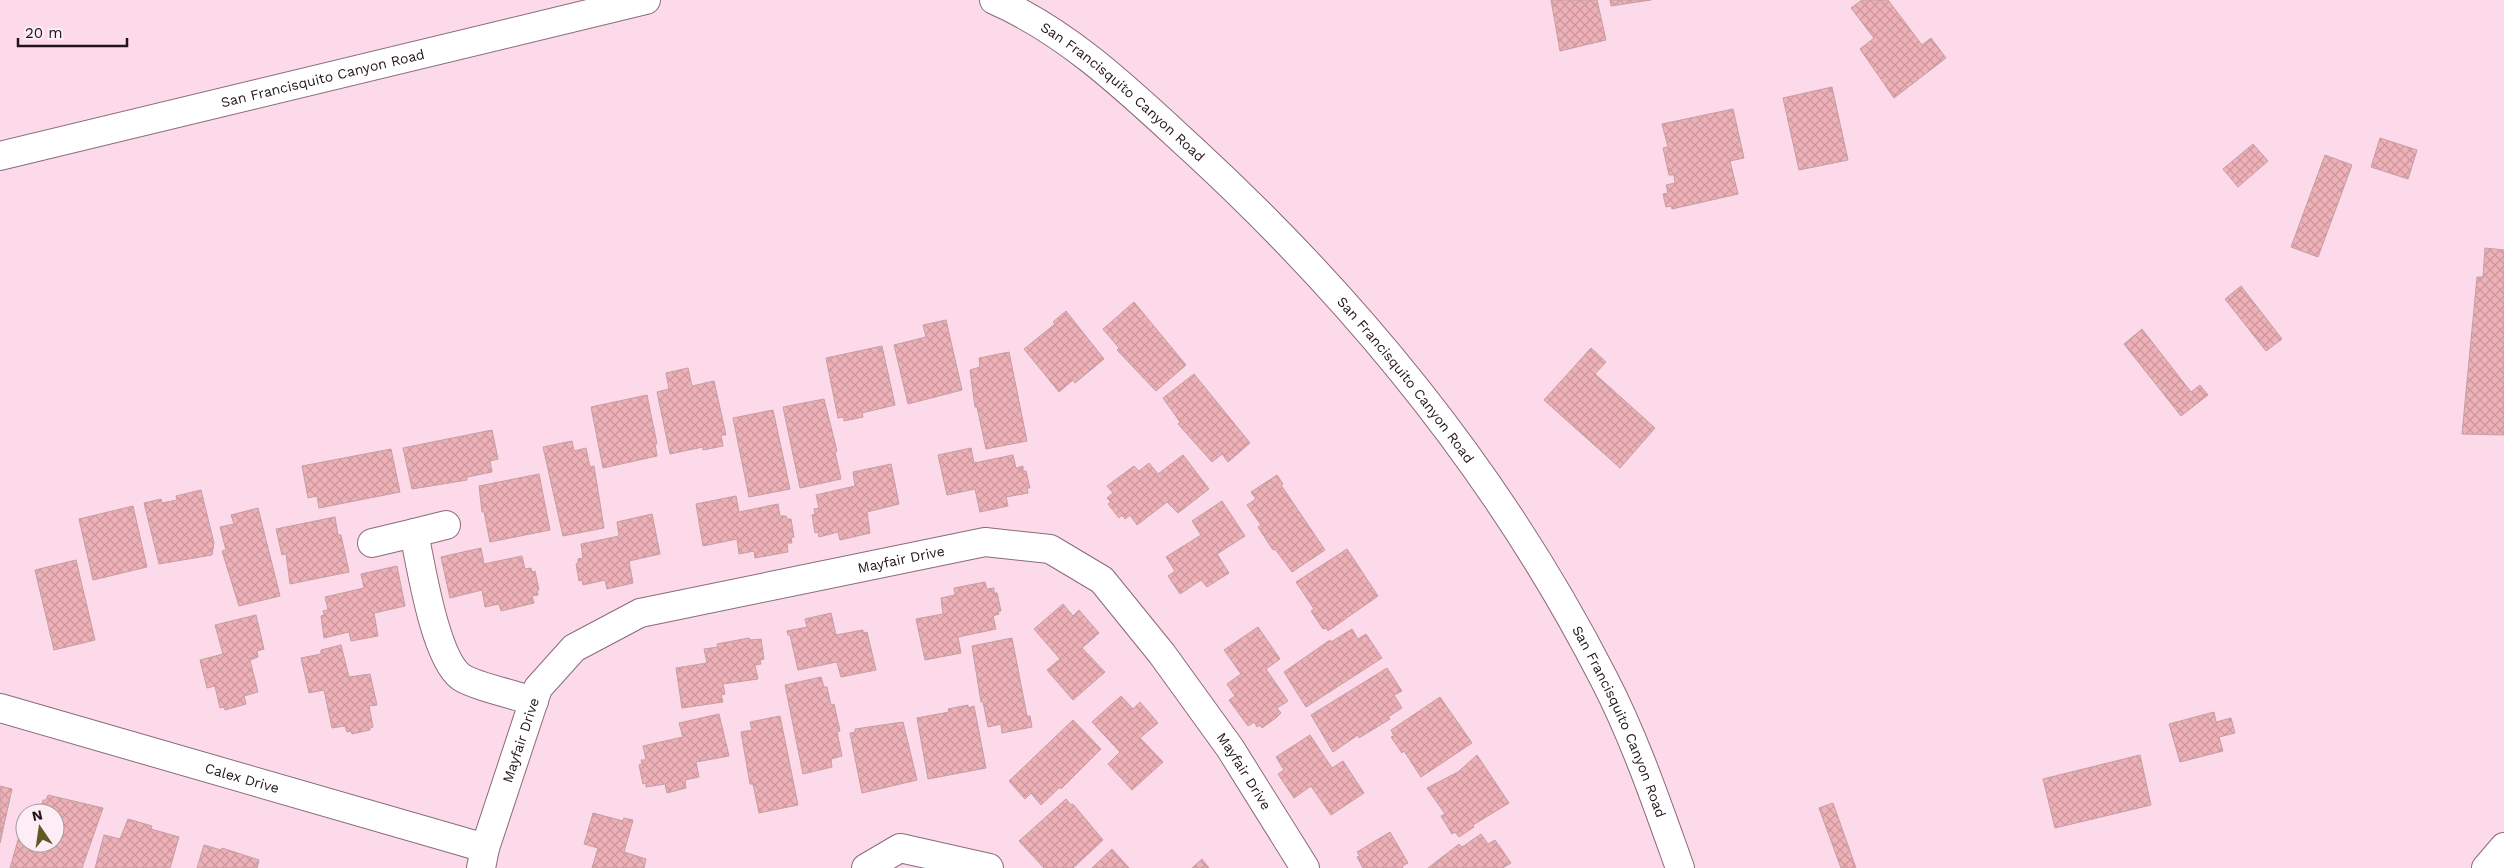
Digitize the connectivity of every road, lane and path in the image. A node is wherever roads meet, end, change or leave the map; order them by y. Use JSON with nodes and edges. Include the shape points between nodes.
{"nodes":[{"id":1,"x":646,"y":0,"type":"edge"},
{"id":2,"x":994,"y":0,"type":"edge"},
{"id":3,"x":0,"y":156,"type":"edge"},
{"id":4,"x":446,"y":525,"type":"dead end"},
{"id":5,"x":414,"y":533,"type":"junction"},
{"id":6,"x":372,"y":543,"type":"dead end"},
{"id":7,"x":534,"y":701,"type":"junction"},
{"id":8,"x":0,"y":708,"type":"edge"},
{"id":9,"x":2504,"y":847,"type":"edge"},
{"id":10,"x":483,"y":858,"type":"edge"},
{"id":11,"x":866,"y":868,"type":"edge"},
{"id":12,"x":989,"y":868,"type":"edge"},
{"id":13,"x":1305,"y":868,"type":"edge"},
{"id":14,"x":1680,"y":868,"type":"edge"},
{"id":15,"x":2486,"y":868,"type":"edge"}],
"edges":[{"from":1,"to":3,"type":"street","name":"San Francisquito Canyon Road"},
{"from":2,"to":14,"type":"street","name":"San Francisquito Canyon Road","via":[[1020,11],[1129,91],[1205,162],[1334,292],[1416,389],[1494,493],[1601,672],[1643,764]]},
{"from":4,"to":5,"type":"street"},
{"from":5,"to":6,"type":"street"},
{"from":5,"to":7,"type":"street","via":[[425,588],[452,668],[463,678]]},
{"from":7,"to":10,"type":"street","name":"Mayfair Drive"},
{"from":7,"to":13,"type":"street","name":"Mayfair Drive","via":[[538,688],[574,648],[640,613],[985,542],[1050,549],[1102,580],[1156,646],[1230,748]]},
{"from":8,"to":10,"type":"street","name":"Calex Drive"},
{"from":9,"to":15,"type":"street"},
{"from":11,"to":12,"type":"street","via":[[900,848]]}]}
